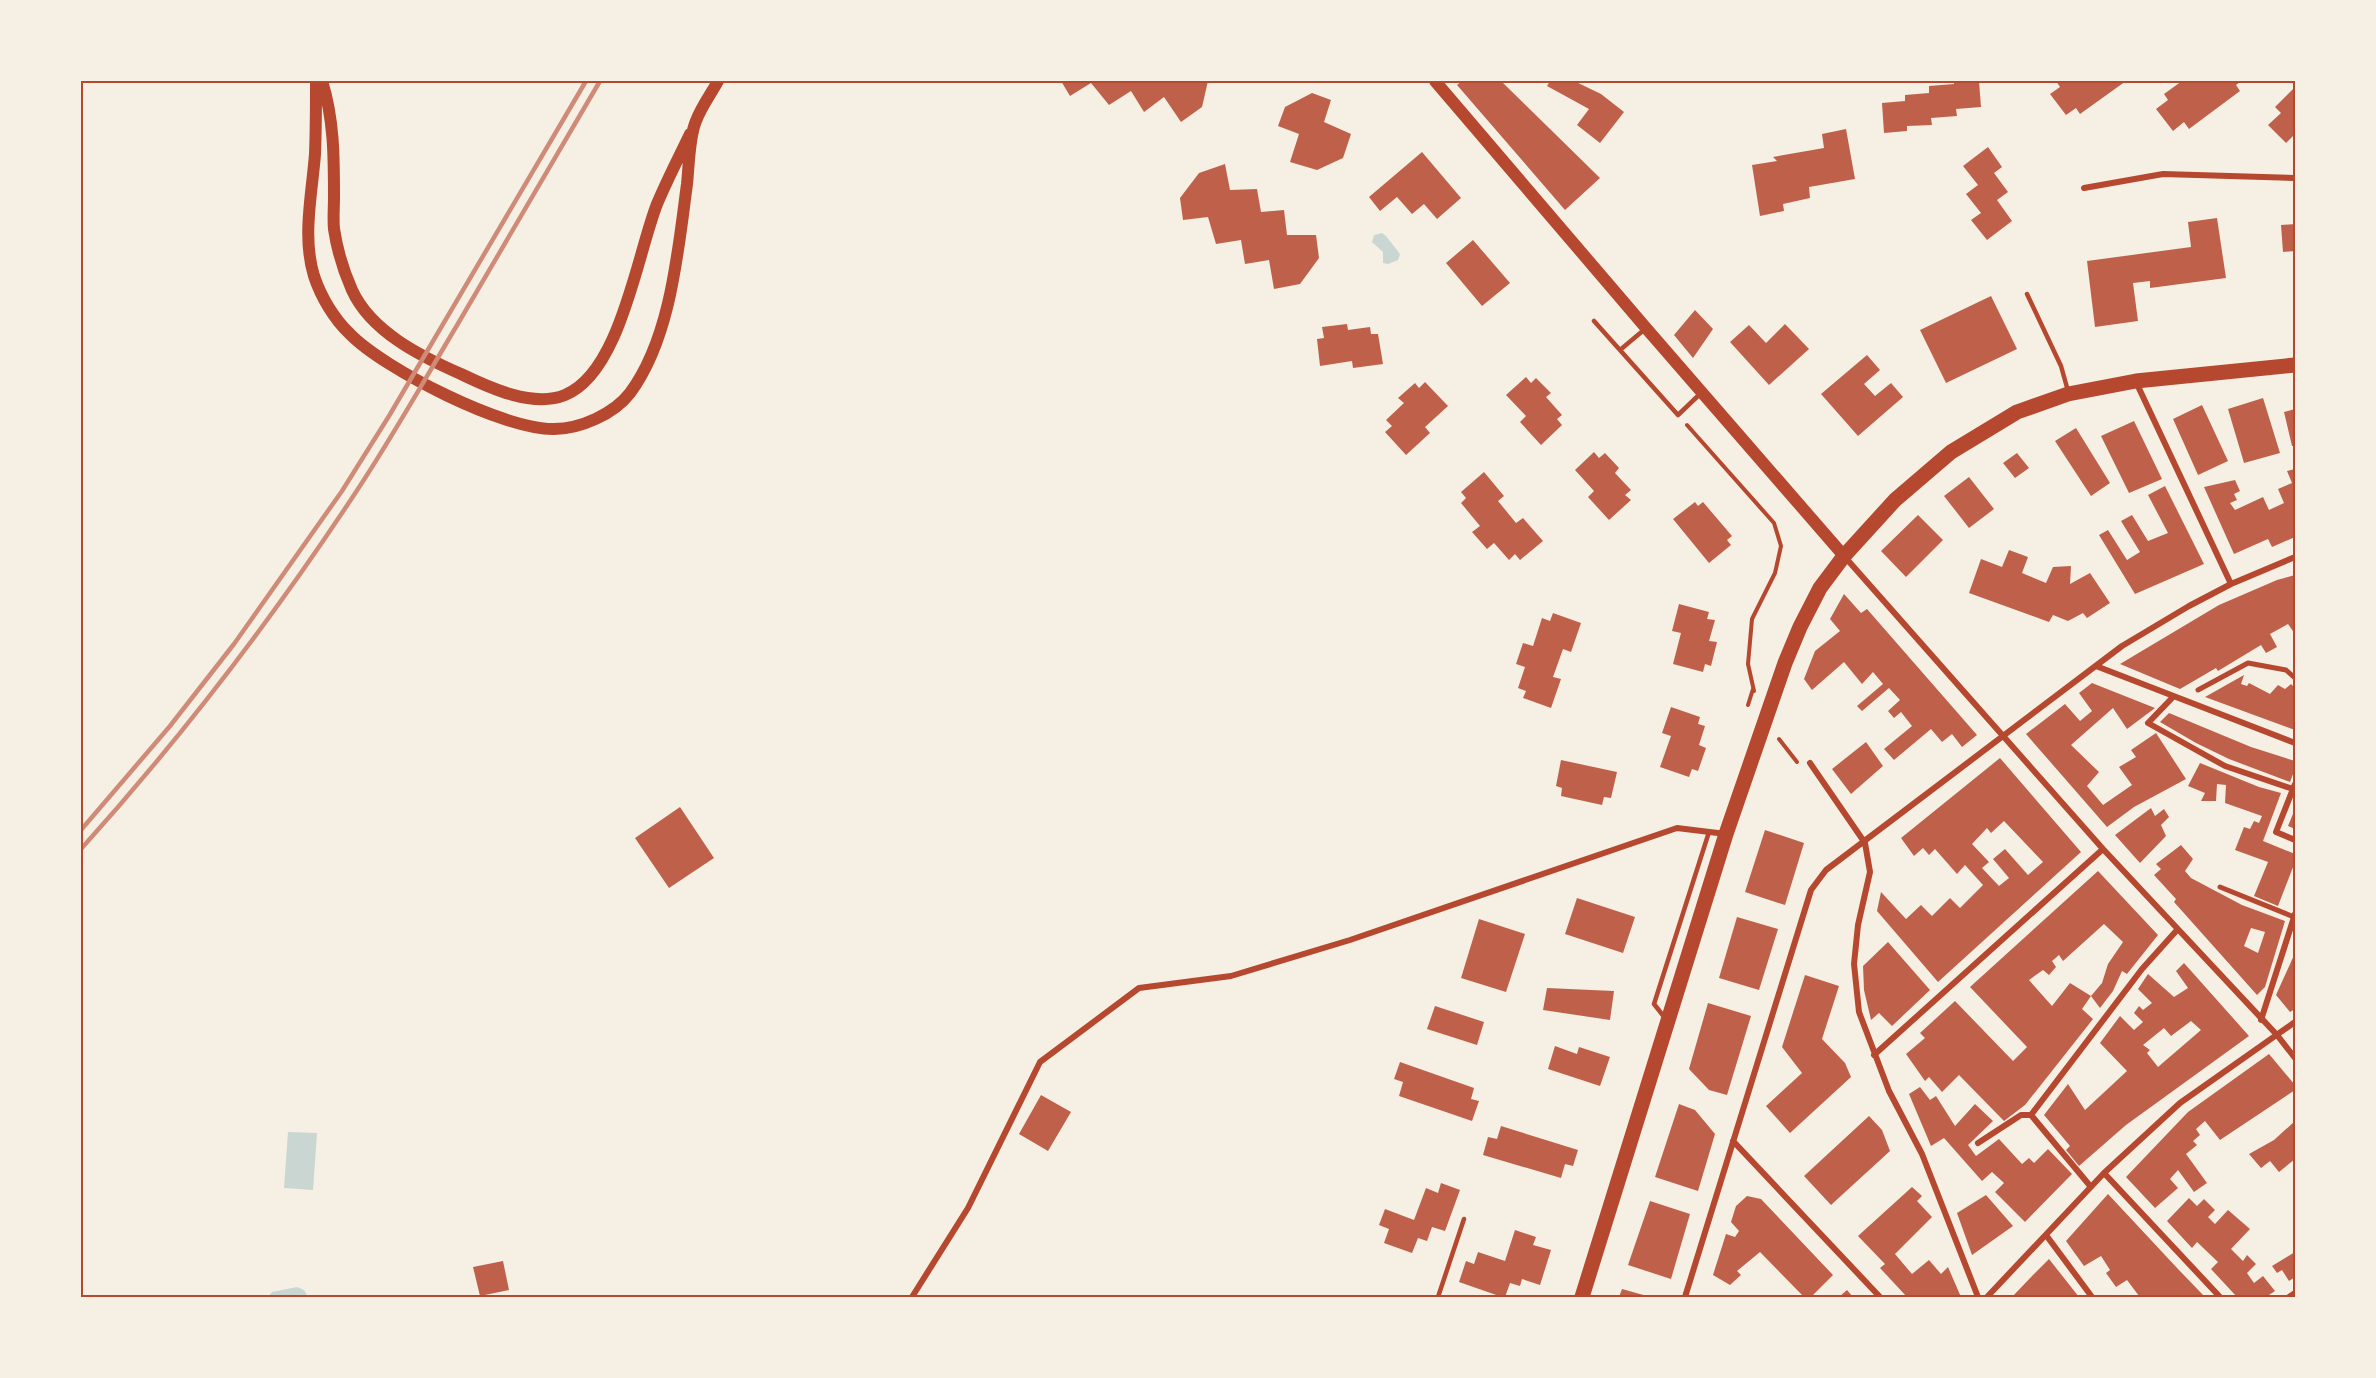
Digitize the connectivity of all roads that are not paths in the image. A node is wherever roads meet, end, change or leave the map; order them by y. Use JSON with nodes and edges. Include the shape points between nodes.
{"nodes":[{"id":1,"x":316,"y":81,"type":"edge"},
{"id":2,"x":322,"y":81,"type":"edge"},
{"id":3,"x":718,"y":81,"type":"edge"},
{"id":4,"x":1436,"y":81,"type":"edge"},
{"id":5,"x":695,"y":122,"type":"junction"},
{"id":6,"x":2295,"y":178,"type":"edge"},
{"id":7,"x":2084,"y":188,"type":"dead end"},
{"id":8,"x":2026,"y":294,"type":"dead end"},
{"id":9,"x":1594,"y":321,"type":"dead end"},
{"id":10,"x":1646,"y":328,"type":"junction"},
{"id":11,"x":1620,"y":350,"type":"junction"},
{"id":12,"x":2295,"y":365,"type":"edge"},
{"id":13,"x":2136,"y":381,"type":"junction"},
{"id":14,"x":1701,"y":393,"type":"junction"},
{"id":15,"x":2068,"y":394,"type":"junction"},
{"id":16,"x":1844,"y":556,"type":"junction"},
{"id":17,"x":2295,"y":557,"type":"edge"},
{"id":18,"x":2231,"y":584,"type":"junction"},
{"id":19,"x":2096,"y":666,"type":"junction"},
{"id":20,"x":2295,"y":678,"type":"edge"},
{"id":21,"x":2198,"y":690,"type":"dead end"},
{"id":22,"x":2173,"y":697,"type":"junction"},
{"id":23,"x":2002,"y":735,"type":"junction"},
{"id":24,"x":2295,"y":743,"type":"edge"},
{"id":25,"x":1810,"y":764,"type":"road end"},
{"id":26,"x":2294,"y":787,"type":"edge"},
{"id":27,"x":1709,"y":832,"type":"junction"},
{"id":28,"x":1726,"y":834,"type":"junction"},
{"id":29,"x":2295,"y":840,"type":"edge"},
{"id":30,"x":1865,"y":843,"type":"junction"},
{"id":31,"x":2103,"y":849,"type":"junction"},
{"id":32,"x":2220,"y":887,"type":"dead end"},
{"id":33,"x":2294,"y":920,"type":"edge"},
{"id":34,"x":2177,"y":930,"type":"junction"},
{"id":35,"x":2261,"y":1020,"type":"junction"},
{"id":36,"x":2295,"y":1022,"type":"edge"},
{"id":37,"x":1668,"y":1023,"type":"junction"},
{"id":38,"x":2277,"y":1035,"type":"junction"},
{"id":39,"x":1874,"y":1055,"type":"junction"},
{"id":40,"x":2295,"y":1058,"type":"edge"},
{"id":41,"x":2031,"y":1115,"type":"junction"},
{"id":42,"x":1733,"y":1141,"type":"junction"},
{"id":43,"x":1978,"y":1143,"type":"dead end"},
{"id":44,"x":2104,"y":1173,"type":"junction"},
{"id":45,"x":2091,"y":1187,"type":"junction"},
{"id":46,"x":1464,"y":1219,"type":"dead end"},
{"id":47,"x":2046,"y":1236,"type":"junction"},
{"id":48,"x":2295,"y":1293,"type":"edge"},
{"id":49,"x":912,"y":1297,"type":"edge"},
{"id":50,"x":1438,"y":1297,"type":"edge"},
{"id":51,"x":1582,"y":1297,"type":"edge"},
{"id":52,"x":1685,"y":1297,"type":"edge"},
{"id":53,"x":1880,"y":1297,"type":"edge"},
{"id":54,"x":1978,"y":1297,"type":"edge"},
{"id":55,"x":1987,"y":1297,"type":"edge"},
{"id":56,"x":2092,"y":1297,"type":"edge"},
{"id":57,"x":2220,"y":1297,"type":"edge"},
{"id":58,"x":2289,"y":1297,"type":"edge"}],
"edges":[{"from":1,"to":5,"type":"main road","via":[[315,152],[308,221],[314,276],[336,318],[381,358],[423,384],[514,422],[554,429],[605,414],[628,395],[644,371],[675,273]]},
{"from":2,"to":5,"type":"main road","via":[[330,108],[334,229],[353,292],[373,319],[395,338],[446,368],[523,397],[550,399],[567,394],[595,371],[621,316],[657,204]]},
{"from":3,"to":5,"type":"main road"},
{"from":4,"to":10,"type":"main road"},
{"from":6,"to":7,"type":"street","via":[[2163,174]]},
{"from":8,"to":15,"type":"lane","via":[[2061,366]]},
{"from":9,"to":11,"type":"lane"},
{"from":10,"to":11,"type":"lane"},
{"from":10,"to":14,"type":"main road"},
{"from":11,"to":14,"type":"lane","via":[[1678,415]]},
{"from":12,"to":13,"type":"main road"},
{"from":13,"to":15,"type":"main road"},
{"from":13,"to":18,"type":"street"},
{"from":14,"to":16,"type":"main road"},
{"from":15,"to":16,"type":"main road","via":[[2017,412],[1951,452],[1895,500]]},
{"from":16,"to":23,"type":"street"},
{"from":16,"to":28,"type":"main road","via":[[1820,588],[1800,627]]},
{"from":17,"to":18,"type":"street"},
{"from":18,"to":19,"type":"street","via":[[2158,623]]},
{"from":19,"to":22,"type":"street"},
{"from":19,"to":23,"type":"street"},
{"from":20,"to":21,"type":"street","via":[[2286,670],[2248,663]]},
{"from":22,"to":24,"type":"street"},
{"from":22,"to":26,"type":"street","via":[[2148,723],[2225,766]]},
{"from":23,"to":30,"type":"street"},
{"from":23,"to":31,"type":"street"},
{"from":25,"to":30,"type":"street"},
{"from":26,"to":29,"type":"street","via":[[2276,832]]},
{"from":27,"to":28,"type":"street"},
{"from":27,"to":37,"type":"lane","via":[[1654,1004]]},
{"from":27,"to":49,"type":"street","via":[[1677,828],[1350,940],[1231,975],[1139,988],[1040,1062],[968,1208]]},
{"from":28,"to":37,"type":"main road"},
{"from":30,"to":39,"type":"street","via":[[1870,872],[1854,964],[1858,1012]]},
{"from":30,"to":42,"type":"street","via":[[1826,870],[1811,890]]},
{"from":31,"to":34,"type":"street"},
{"from":31,"to":39,"type":"street"},
{"from":32,"to":33,"type":"street"},
{"from":33,"to":35,"type":"street"},
{"from":34,"to":35,"type":"street"},
{"from":34,"to":41,"type":"street","via":[[2142,969]]},
{"from":35,"to":38,"type":"street"},
{"from":36,"to":38,"type":"street"},
{"from":37,"to":51,"type":"main road"},
{"from":38,"to":40,"type":"street"},
{"from":38,"to":44,"type":"street","via":[[2180,1103]]},
{"from":39,"to":54,"type":"street","via":[[1922,1154]]},
{"from":41,"to":43,"type":"street","via":[[2021,1115]]},
{"from":41,"to":45,"type":"street"},
{"from":42,"to":52,"type":"street"},
{"from":42,"to":53,"type":"street"},
{"from":44,"to":45,"type":"street"},
{"from":44,"to":57,"type":"street"},
{"from":45,"to":47,"type":"street"},
{"from":46,"to":50,"type":"lane"},
{"from":47,"to":55,"type":"street"},
{"from":47,"to":56,"type":"street"},
{"from":48,"to":58,"type":"street"}]}
